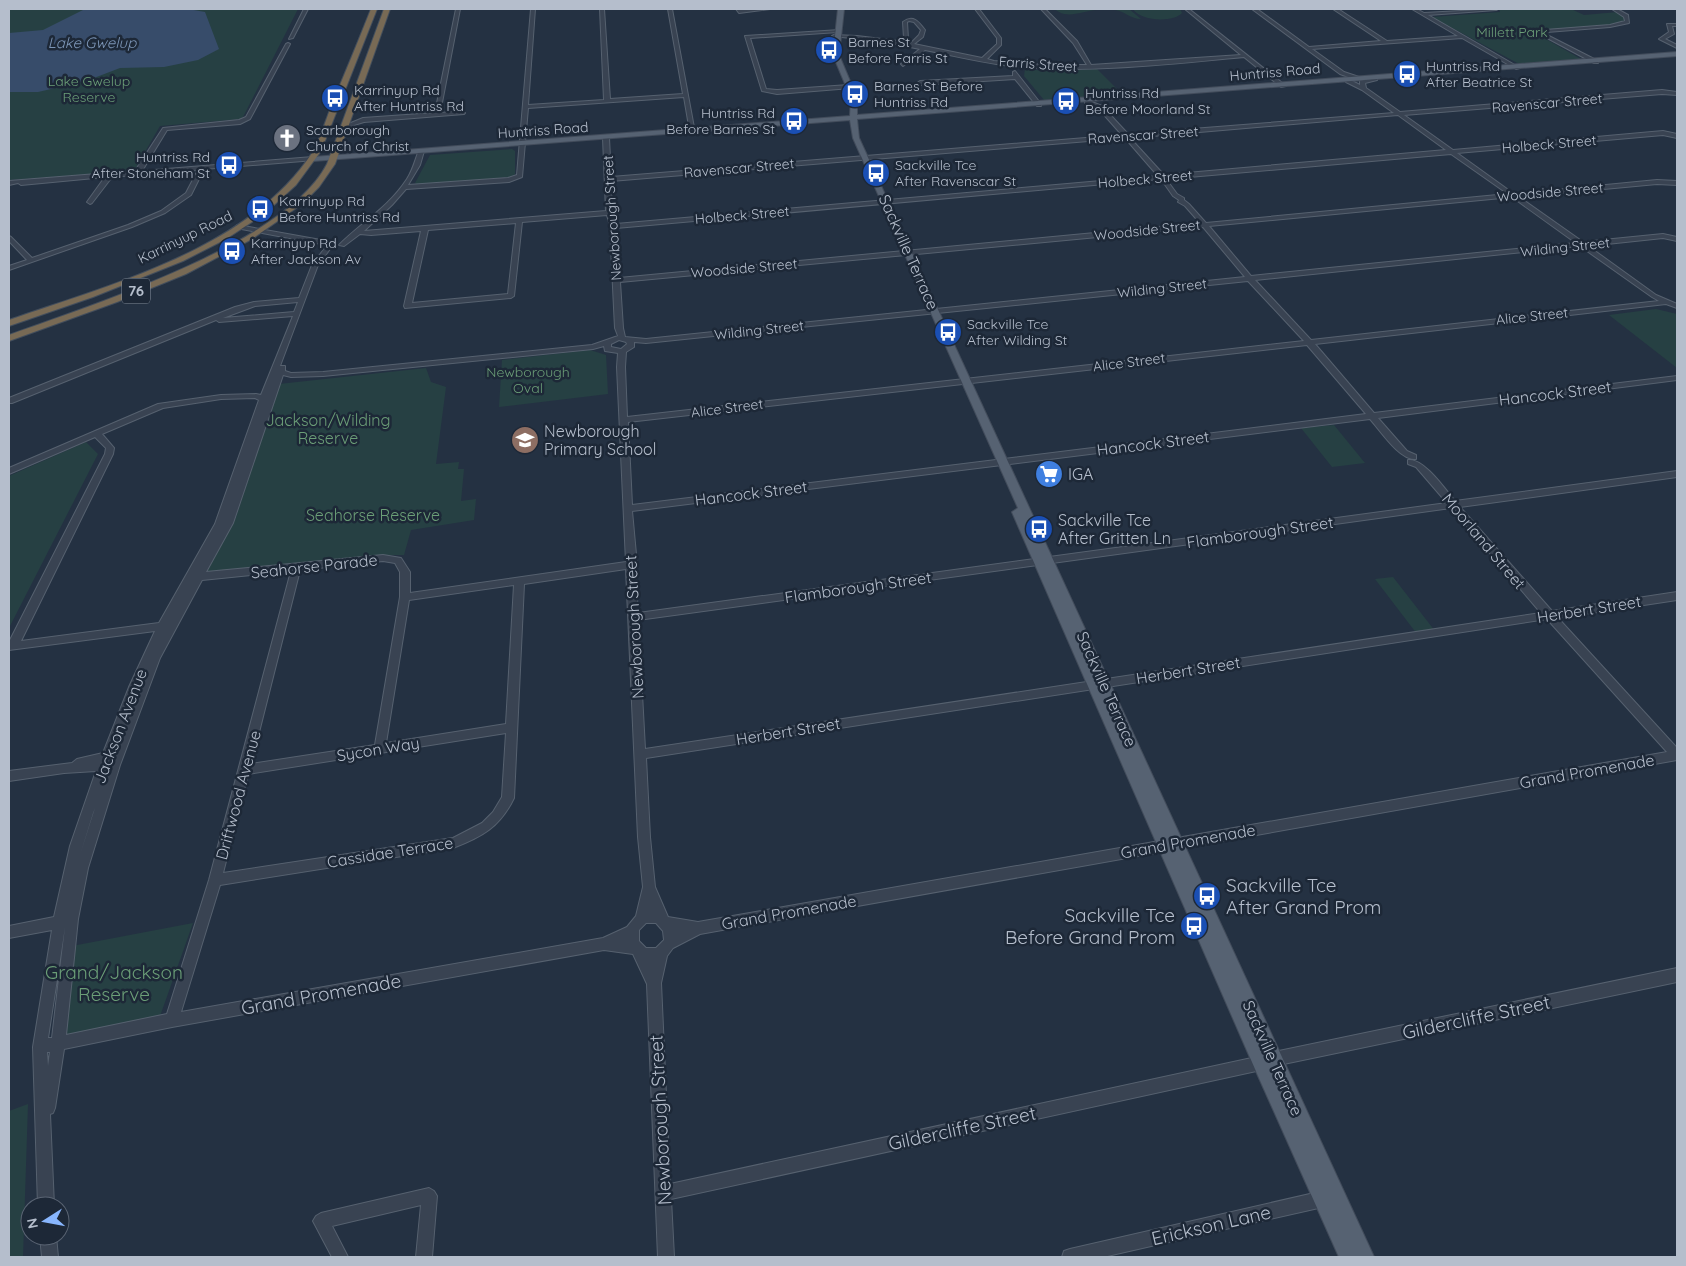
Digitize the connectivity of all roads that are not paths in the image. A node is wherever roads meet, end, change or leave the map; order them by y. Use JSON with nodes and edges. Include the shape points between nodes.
{"nodes":[{"id":1,"x":306,"y":9,"type":"edge"},
{"id":2,"x":374,"y":9,"type":"edge"},
{"id":3,"x":387,"y":9,"type":"edge"},
{"id":4,"x":458,"y":9,"type":"edge"},
{"id":5,"x":533,"y":9,"type":"edge"},
{"id":6,"x":602,"y":9,"type":"edge"},
{"id":7,"x":670,"y":9,"type":"edge"},
{"id":8,"x":738,"y":9,"type":"edge"},
{"id":9,"x":768,"y":9,"type":"edge"},
{"id":10,"x":837,"y":9,"type":"edge"},
{"id":11,"x":841,"y":9,"type":"edge"},
{"id":12,"x":977,"y":9,"type":"edge"},
{"id":13,"x":1043,"y":9,"type":"edge"},
{"id":14,"x":1187,"y":9,"type":"edge"},
{"id":15,"x":1254,"y":9,"type":"edge"},
{"id":16,"x":1335,"y":9,"type":"edge"},
{"id":17,"x":1414,"y":9,"type":"edge"},
{"id":18,"x":1492,"y":9,"type":"edge"},
{"id":19,"x":1614,"y":9,"type":"edge"},
{"id":20,"x":1424,"y":14,"type":"junction"},
{"id":21,"x":1677,"y":25,"type":"edge"},
{"id":22,"x":836,"y":34,"type":"junction"},
{"id":23,"x":1463,"y":36,"type":"junction"},
{"id":24,"x":291,"y":38,"type":"dead end"},
{"id":25,"x":898,"y":43,"type":"junction"},
{"id":26,"x":1387,"y":43,"type":"junction"},
{"id":27,"x":288,"y":44,"type":"dead end"},
{"id":28,"x":910,"y":46,"type":"junction"},
{"id":29,"x":1677,"y":47,"type":"edge"},
{"id":30,"x":924,"y":48,"type":"junction"},
{"id":31,"x":1308,"y":48,"type":"junction"},
{"id":32,"x":1677,"y":55,"type":"edge"},
{"id":33,"x":1244,"y":56,"type":"junction"},
{"id":34,"x":983,"y":60,"type":"junction"},
{"id":35,"x":1595,"y":62,"type":"junction"},
{"id":36,"x":903,"y":65,"type":"dead end"},
{"id":37,"x":1017,"y":65,"type":"junction"},
{"id":38,"x":1090,"y":67,"type":"junction"},
{"id":39,"x":1516,"y":68,"type":"junction"},
{"id":40,"x":1016,"y":77,"type":"junction"},
{"id":41,"x":1345,"y":78,"type":"junction"},
{"id":42,"x":1375,"y":79,"type":"junction"},
{"id":43,"x":920,"y":83,"type":"dead end"},
{"id":44,"x":1282,"y":85,"type":"junction"},
{"id":45,"x":847,"y":87,"type":"junction"},
{"id":46,"x":1364,"y":89,"type":"junction"},
{"id":47,"x":357,"y":93,"type":"junction"},
{"id":48,"x":1677,"y":93,"type":"edge"},
{"id":49,"x":341,"y":94,"type":"junction"},
{"id":50,"x":686,"y":95,"type":"junction"},
{"id":51,"x":607,"y":101,"type":"junction"},
{"id":52,"x":1087,"y":102,"type":"junction"},
{"id":53,"x":1038,"y":104,"type":"junction"},
{"id":54,"x":855,"y":106,"type":"junction"},
{"id":55,"x":526,"y":107,"type":"junction"},
{"id":56,"x":462,"y":113,"type":"dead end"},
{"id":57,"x":348,"y":115,"type":"junction"},
{"id":58,"x":438,"y":115,"type":"junction"},
{"id":59,"x":1401,"y":115,"type":"junction"},
{"id":60,"x":870,"y":116,"type":"junction"},
{"id":61,"x":851,"y":119,"type":"junction"},
{"id":62,"x":363,"y":120,"type":"junction"},
{"id":63,"x":343,"y":128,"type":"junction"},
{"id":64,"x":693,"y":131,"type":"junction"},
{"id":65,"x":1126,"y":136,"type":"junction"},
{"id":66,"x":1677,"y":136,"type":"edge"},
{"id":67,"x":606,"y":138,"type":"junction"},
{"id":68,"x":522,"y":144,"type":"junction"},
{"id":69,"x":421,"y":152,"type":"junction"},
{"id":70,"x":1454,"y":153,"type":"junction"},
{"id":71,"x":862,"y":158,"type":"junction"},
{"id":72,"x":333,"y":159,"type":"junction"},
{"id":73,"x":312,"y":161,"type":"junction"},
{"id":74,"x":202,"y":169,"type":"junction"},
{"id":75,"x":137,"y":174,"type":"junction"},
{"id":76,"x":109,"y":176,"type":"junction"},
{"id":77,"x":1161,"y":178,"type":"junction"},
{"id":78,"x":609,"y":179,"type":"junction"},
{"id":79,"x":1677,"y":183,"type":"edge"},
{"id":80,"x":13,"y":184,"type":"edge"},
{"id":81,"x":404,"y":187,"type":"junction"},
{"id":82,"x":9,"y":190,"type":"edge"},
{"id":83,"x":1512,"y":195,"type":"junction"},
{"id":84,"x":90,"y":202,"type":"dead end"},
{"id":85,"x":884,"y":203,"type":"junction"},
{"id":86,"x":609,"y":213,"type":"junction"},
{"id":87,"x":519,"y":220,"type":"junction"},
{"id":88,"x":1204,"y":224,"type":"junction"},
{"id":89,"x":613,"y":226,"type":"junction"},
{"id":90,"x":238,"y":227,"type":"junction"},
{"id":91,"x":425,"y":228,"type":"junction"},
{"id":92,"x":258,"y":232,"type":"junction"},
{"id":93,"x":359,"y":232,"type":"junction"},
{"id":94,"x":9,"y":238,"type":"edge"},
{"id":95,"x":1677,"y":239,"type":"edge"},
{"id":96,"x":1581,"y":245,"type":"junction"},
{"id":97,"x":331,"y":247,"type":"junction"},
{"id":98,"x":906,"y":253,"type":"junction"},
{"id":99,"x":31,"y":260,"type":"junction"},
{"id":100,"x":9,"y":268,"type":"edge"},
{"id":101,"x":1250,"y":279,"type":"junction"},
{"id":102,"x":616,"y":280,"type":"junction"},
{"id":103,"x":302,"y":300,"type":"junction"},
{"id":104,"x":1659,"y":300,"type":"junction"},
{"id":105,"x":1677,"y":307,"type":"edge"},
{"id":106,"x":931,"y":312,"type":"junction"},
{"id":107,"x":297,"y":314,"type":"junction"},
{"id":108,"x":206,"y":322,"type":"junction"},
{"id":109,"x":9,"y":323,"type":"edge"},
{"id":110,"x":9,"y":338,"type":"edge"},
{"id":111,"x":1308,"y":341,"type":"junction"},
{"id":112,"x":618,"y":345,"type":"junction"},
{"id":113,"x":285,"y":347,"type":"junction"},
{"id":114,"x":1677,"y":378,"type":"edge"},
{"id":115,"x":275,"y":381,"type":"junction"},
{"id":116,"x":963,"y":381,"type":"junction"},
{"id":117,"x":221,"y":397,"type":"junction"},
{"id":118,"x":264,"y":399,"type":"junction"},
{"id":119,"x":9,"y":401,"type":"edge"},
{"id":120,"x":1372,"y":416,"type":"junction"},
{"id":121,"x":625,"y":420,"type":"junction"},
{"id":122,"x":96,"y":433,"type":"junction"},
{"id":123,"x":999,"y":462,"type":"junction"},
{"id":124,"x":9,"y":471,"type":"edge"},
{"id":125,"x":1677,"y":474,"type":"edge"},
{"id":126,"x":1454,"y":505,"type":"junction"},
{"id":127,"x":629,"y":508,"type":"junction"},
{"id":128,"x":1045,"y":561,"type":"junction"},
{"id":129,"x":632,"y":565,"type":"junction"},
{"id":130,"x":296,"y":568,"type":"junction"},
{"id":131,"x":194,"y":577,"type":"junction"},
{"id":132,"x":520,"y":580,"type":"junction"},
{"id":133,"x":1677,"y":596,"type":"edge"},
{"id":134,"x":405,"y":597,"type":"junction"},
{"id":135,"x":1548,"y":616,"type":"junction"},
{"id":136,"x":634,"y":617,"type":"junction"},
{"id":137,"x":167,"y":626,"type":"junction"},
{"id":138,"x":11,"y":646,"type":"edge"},
{"id":139,"x":1099,"y":683,"type":"junction"},
{"id":140,"x":511,"y":728,"type":"junction"},
{"id":141,"x":380,"y":748,"type":"junction"},
{"id":142,"x":640,"y":754,"type":"junction"},
{"id":143,"x":1677,"y":755,"type":"edge"},
{"id":144,"x":111,"y":760,"type":"junction"},
{"id":145,"x":244,"y":770,"type":"junction"},
{"id":146,"x":9,"y":776,"type":"edge"},
{"id":147,"x":1171,"y":844,"type":"junction"},
{"id":148,"x":215,"y":880,"type":"junction"},
{"id":149,"x":649,"y":887,"type":"junction"},
{"id":150,"x":72,"y":919,"type":"junction"},
{"id":151,"x":665,"y":921,"type":"junction"},
{"id":152,"x":59,"y":923,"type":"junction"},
{"id":153,"x":636,"y":926,"type":"junction"},
{"id":154,"x":698,"y":928,"type":"junction"},
{"id":155,"x":9,"y":932,"type":"edge"},
{"id":156,"x":603,"y":944,"type":"junction"},
{"id":157,"x":665,"y":948,"type":"junction"},
{"id":158,"x":637,"y":950,"type":"junction"},
{"id":159,"x":1677,"y":975,"type":"edge"},
{"id":160,"x":654,"y":983,"type":"junction"},
{"id":161,"x":172,"y":1020,"type":"junction"},
{"id":162,"x":58,"y":1044,"type":"junction"},
{"id":163,"x":40,"y":1047,"type":"junction"},
{"id":164,"x":1267,"y":1061,"type":"junction"},
{"id":165,"x":44,"y":1129,"type":"junction"},
{"id":166,"x":663,"y":1193,"type":"junction"},
{"id":167,"x":46,"y":1196,"type":"edge"},
{"id":168,"x":1323,"y":1199,"type":"junction"},
{"id":169,"x":340,"y":1257,"type":"edge"},
{"id":170,"x":424,"y":1257,"type":"edge"},
{"id":171,"x":666,"y":1257,"type":"edge"},
{"id":172,"x":1070,"y":1257,"type":"edge"},
{"id":173,"x":1349,"y":1257,"type":"edge"},
{"id":174,"x":1364,"y":1257,"type":"edge"}],
"edges":[{"from":1,"to":24,"type":"street"},
{"from":2,"to":49,"type":"highway","name":"Karrinyup Road","number":"76"},
{"from":3,"to":47,"type":"highway","name":"Karrinyup Road","number":"76"},
{"from":4,"to":58,"type":"street"},
{"from":5,"to":55,"type":"street"},
{"from":6,"to":51,"type":"street"},
{"from":7,"to":50,"type":"street"},
{"from":8,"to":9,"type":"street","via":[[739,12]]},
{"from":10,"to":22,"type":"main road"},
{"from":11,"to":22,"type":"main road"},
{"from":12,"to":34,"type":"street","via":[[1000,38],[999,44]]},
{"from":13,"to":38,"type":"street","via":[[1075,42]]},
{"from":14,"to":33,"type":"street"},
{"from":15,"to":31,"type":"street"},
{"from":16,"to":26,"type":"street"},
{"from":17,"to":20,"type":"street"},
{"from":18,"to":20,"type":"street"},
{"from":19,"to":35,"type":"street","via":[[1626,16],[1627,22],[1541,33]]},
{"from":20,"to":23,"type":"street"},
{"from":21,"to":29,"type":"street","via":[[1669,25],[1672,33],[1661,39]]},
{"from":22,"to":25,"type":"street","name":"Farris Street"},
{"from":22,"to":45,"type":"main road","via":[[832,59]]},
{"from":22,"to":45,"type":"street","name":"Farris Street","via":[[747,37],[764,90]]},
{"from":23,"to":26,"type":"street"},
{"from":23,"to":39,"type":"street"},
{"from":25,"to":28,"type":"street","name":"Farris Street"},
{"from":25,"to":28,"type":"street","via":[[906,39],[905,22],[916,20],[923,30]]},
{"from":26,"to":31,"type":"street"},
{"from":27,"to":75,"type":"street","via":[[248,118],[240,122],[166,130]]},
{"from":28,"to":30,"type":"street","name":"Farris Street"},
{"from":30,"to":34,"type":"street","name":"Farris Street"},
{"from":30,"to":36,"type":"street"},
{"from":31,"to":41,"type":"street"},
{"from":32,"to":35,"type":"main road","name":"Huntriss Road"},
{"from":33,"to":38,"type":"street","name":"Farris Street"},
{"from":33,"to":44,"type":"street"},
{"from":34,"to":37,"type":"street","name":"Farris Street"},
{"from":35,"to":39,"type":"main road","name":"Huntriss Road"},
{"from":37,"to":38,"type":"street","name":"Farris Street"},
{"from":37,"to":40,"type":"street"},
{"from":39,"to":41,"type":"main road","name":"Huntriss Road"},
{"from":39,"to":42,"type":"main road","name":"Huntriss Road"},
{"from":40,"to":43,"type":"street"},
{"from":40,"to":53,"type":"street"},
{"from":41,"to":42,"type":"main road","name":"Huntriss Road"},
{"from":41,"to":44,"type":"main road","name":"Huntriss Road"},
{"from":41,"to":46,"type":"street"},
{"from":42,"to":46,"type":"street","via":[[1362,82]]},
{"from":44,"to":52,"type":"main road","name":"Huntriss Road"},
{"from":44,"to":53,"type":"main road","name":"Huntriss Road"},
{"from":45,"to":54,"type":"main road"},
{"from":45,"to":61,"type":"main road"},
{"from":46,"to":59,"type":"street"},
{"from":47,"to":49,"type":"highway"},
{"from":47,"to":57,"type":"highway","name":"Karrinyup Road","number":"76"},
{"from":48,"to":59,"type":"street","name":"Ravenscar Street"},
{"from":49,"to":73,"type":"highway","name":"Karrinyup Road","number":"76"},
{"from":50,"to":51,"type":"street"},
{"from":50,"to":64,"type":"street"},
{"from":51,"to":55,"type":"street"},
{"from":52,"to":53,"type":"main road","name":"Huntriss Road"},
{"from":52,"to":65,"type":"street","name":"Moorland Street","via":[[1100,107]]},
{"from":53,"to":60,"type":"main road","name":"Huntriss Road"},
{"from":53,"to":61,"type":"main road","name":"Huntriss Road"},
{"from":54,"to":60,"type":"main road"},
{"from":54,"to":61,"type":"main road"},
{"from":55,"to":68,"type":"street"},
{"from":56,"to":58,"type":"street"},
{"from":57,"to":62,"type":"street"},
{"from":57,"to":63,"type":"highway","name":"Karrinyup Road","number":"76"},
{"from":58,"to":62,"type":"street"},
{"from":59,"to":65,"type":"street","name":"Ravenscar Street"},
{"from":59,"to":70,"type":"street"},
{"from":60,"to":61,"type":"main road","name":"Huntriss Road"},
{"from":61,"to":64,"type":"main road","name":"Huntriss Road"},
{"from":61,"to":71,"type":"main road","name":"Sackville Terrace","via":[[848,131]]},
{"from":62,"to":63,"type":"street"},
{"from":63,"to":72,"type":"highway","name":"Karrinyup Road","number":"76"},
{"from":64,"to":67,"type":"main road","name":"Huntriss Road"},
{"from":65,"to":71,"type":"street","name":"Ravenscar Street"},
{"from":65,"to":77,"type":"street","name":"Moorland Street"},
{"from":66,"to":70,"type":"street","name":"Holbeck Street","via":[[1663,133]]},
{"from":67,"to":68,"type":"main road","name":"Huntriss Road"},
{"from":67,"to":78,"type":"street","name":"Newborough Street"},
{"from":68,"to":69,"type":"main road","name":"Huntriss Road"},
{"from":68,"to":81,"type":"street","via":[[520,176],[516,178]]},
{"from":69,"to":72,"type":"main road","name":"Huntriss Road"},
{"from":69,"to":81,"type":"street","via":[[414,176]]},
{"from":70,"to":77,"type":"street","name":"Holbeck Street"},
{"from":70,"to":83,"type":"street"},
{"from":71,"to":78,"type":"street","name":"Ravenscar Street"},
{"from":71,"to":85,"type":"main road","name":"Sackville Terrace"},
{"from":72,"to":73,"type":"main road","name":"Huntriss Road"},
{"from":72,"to":92,"type":"highway","name":"Karrinyup Road","number":"76","via":[[315,186],[296,205]]},
{"from":73,"to":74,"type":"street","name":"Huntriss Road"},
{"from":73,"to":90,"type":"highway","name":"Karrinyup Road","number":"76","via":[[281,198]]},
{"from":74,"to":75,"type":"street","name":"Huntriss Road"},
{"from":74,"to":99,"type":"street","via":[[189,194],[163,212]]},
{"from":75,"to":76,"type":"street","name":"Huntriss Road"},
{"from":76,"to":80,"type":"street","name":"Huntriss Road"},
{"from":76,"to":84,"type":"street"},
{"from":77,"to":85,"type":"street","name":"Holbeck Street"},
{"from":77,"to":88,"type":"street","name":"Moorland Street"},
{"from":78,"to":86,"type":"street","name":"Newborough Street"},
{"from":79,"to":83,"type":"street","name":"Woodside Street"},
{"from":80,"to":82,"type":"street"},
{"from":81,"to":93,"type":"street"},
{"from":83,"to":88,"type":"street","name":"Woodside Street"},
{"from":83,"to":96,"type":"street"},
{"from":85,"to":89,"type":"street","name":"Holbeck Street"},
{"from":85,"to":98,"type":"main road","name":"Sackville Terrace"},
{"from":86,"to":87,"type":"street"},
{"from":86,"to":89,"type":"street","name":"Newborough Street"},
{"from":87,"to":91,"type":"street"},
{"from":87,"to":91,"type":"street","via":[[511,296],[408,306]]},
{"from":88,"to":98,"type":"street","name":"Woodside Street"},
{"from":88,"to":101,"type":"street","name":"Moorland Street"},
{"from":89,"to":102,"type":"street","name":"Newborough Street"},
{"from":90,"to":92,"type":"street"},
{"from":90,"to":109,"type":"highway","name":"Karrinyup Road","number":"76","via":[[148,272]]},
{"from":91,"to":93,"type":"street"},
{"from":92,"to":97,"type":"street"},
{"from":92,"to":110,"type":"highway","name":"Karrinyup Road","number":"76","via":[[212,259],[165,280]]},
{"from":93,"to":97,"type":"street","name":"Jackson Avenue"},
{"from":93,"to":97,"type":"street","via":[[342,245]]},
{"from":94,"to":99,"type":"street"},
{"from":95,"to":96,"type":"street","name":"Wilding Street","via":[[1664,236]]},
{"from":96,"to":101,"type":"street","name":"Wilding Street"},
{"from":96,"to":104,"type":"street"},
{"from":97,"to":103,"type":"street","name":"Jackson Avenue","via":[[315,265]]},
{"from":98,"to":102,"type":"street","name":"Woodside Street"},
{"from":98,"to":106,"type":"main road","name":"Sackville Terrace"},
{"from":99,"to":100,"type":"street"},
{"from":101,"to":106,"type":"street","name":"Wilding Street"},
{"from":101,"to":111,"type":"street","name":"Moorland Street"},
{"from":102,"to":112,"type":"street","name":"Newborough Street"},
{"from":103,"to":107,"type":"street","name":"Jackson Avenue"},
{"from":103,"to":108,"type":"street","via":[[254,304]]},
{"from":104,"to":105,"type":"street"},
{"from":104,"to":111,"type":"street","name":"Alice Street"},
{"from":106,"to":112,"type":"street","name":"Wilding Street"},
{"from":106,"to":116,"type":"main road","name":"Sackville Terrace"},
{"from":107,"to":108,"type":"street"},
{"from":107,"to":113,"type":"street","name":"Jackson Avenue"},
{"from":108,"to":119,"type":"street"},
{"from":111,"to":116,"type":"street","name":"Alice Street"},
{"from":111,"to":120,"type":"street","name":"Moorland Street"},
{"from":112,"to":115,"type":"street","name":"Wilding Street"},
{"from":112,"to":121,"type":"street","name":"Newborough Street"},
{"from":113,"to":115,"type":"street","name":"Jackson Avenue"},
{"from":113,"to":115,"type":"street","name":"Jackson Avenue"},
{"from":114,"to":120,"type":"street","name":"Hancock Street"},
{"from":115,"to":117,"type":"street","name":"Wilding Street"},
{"from":115,"to":118,"type":"street","name":"Jackson Avenue"},
{"from":115,"to":131,"type":"street","name":"Jackson Avenue","via":[[228,524]]},
{"from":116,"to":121,"type":"street","name":"Alice Street"},
{"from":116,"to":123,"type":"main road","name":"Sackville Terrace"},
{"from":117,"to":118,"type":"street","via":[[256,396]]},
{"from":117,"to":122,"type":"street","via":[[161,406]]},
{"from":118,"to":131,"type":"street","name":"Jackson Avenue","via":[[220,524]]},
{"from":120,"to":123,"type":"street","name":"Hancock Street"},
{"from":120,"to":126,"type":"street","name":"Moorland Street"},
{"from":121,"to":127,"type":"street","name":"Newborough Street"},
{"from":122,"to":124,"type":"street"},
{"from":122,"to":138,"type":"street","via":[[110,448],[109,454]]},
{"from":123,"to":127,"type":"street","name":"Hancock Street"},
{"from":123,"to":128,"type":"main road","name":"Sackville Terrace"},
{"from":125,"to":126,"type":"street","name":"Flamborough Street"},
{"from":126,"to":128,"type":"street","name":"Flamborough Street"},
{"from":126,"to":135,"type":"street","name":"Moorland Street"},
{"from":127,"to":129,"type":"street","name":"Newborough Street"},
{"from":128,"to":136,"type":"street","name":"Flamborough Street"},
{"from":128,"to":139,"type":"main road","name":"Sackville Terrace"},
{"from":129,"to":132,"type":"street"},
{"from":129,"to":136,"type":"street","name":"Newborough Street"},
{"from":130,"to":131,"type":"street","name":"Seahorse Parade"},
{"from":130,"to":134,"type":"street","name":"Seahorse Parade","via":[[383,558],[398,560],[405,572]]},
{"from":130,"to":145,"type":"street","name":"Driftwood Avenue"},
{"from":131,"to":137,"type":"street","name":"Jackson Avenue"},
{"from":132,"to":134,"type":"street"},
{"from":132,"to":140,"type":"street","name":"Cassidae Terrace"},
{"from":133,"to":135,"type":"street","name":"Herbert Street"},
{"from":134,"to":141,"type":"street","name":"Seahorse Parade"},
{"from":135,"to":139,"type":"street","name":"Herbert Street"},
{"from":135,"to":143,"type":"street","name":"Moorland Street"},
{"from":136,"to":142,"type":"street","name":"Newborough Street"},
{"from":137,"to":138,"type":"street"},
{"from":137,"to":144,"type":"street","name":"Jackson Avenue"},
{"from":139,"to":142,"type":"street","name":"Herbert Street"},
{"from":139,"to":147,"type":"main road","name":"Sackville Terrace"},
{"from":140,"to":141,"type":"street","name":"Sycon Way"},
{"from":140,"to":148,"type":"street","name":"Cassidae Terrace","via":[[508,798],[498,818],[482,832],[453,843]]},
{"from":141,"to":145,"type":"street","name":"Sycon Way"},
{"from":142,"to":149,"type":"street","name":"Newborough Street"},
{"from":143,"to":147,"type":"street","name":"Grand Promenade"},
{"from":144,"to":146,"type":"street"},
{"from":144,"to":150,"type":"street","name":"Jackson Avenue"},
{"from":144,"to":152,"type":"street","name":"Jackson Avenue","via":[[69,872]]},
{"from":145,"to":148,"type":"street","name":"Driftwood Avenue"},
{"from":147,"to":154,"type":"street","name":"Grand Promenade"},
{"from":147,"to":164,"type":"main road","name":"Sackville Terrace"},
{"from":148,"to":161,"type":"street","name":"Driftwood Avenue"},
{"from":149,"to":151,"type":"street","name":"Newborough Street"},
{"from":149,"to":153,"type":"street","name":"Newborough Street"},
{"from":150,"to":152,"type":"street"},
{"from":150,"to":162,"type":"street","name":"Jackson Avenue"},
{"from":151,"to":153,"type":"street","via":[[650,917]]},
{"from":151,"to":154,"type":"street","name":"Grand Promenade"},
{"from":151,"to":157,"type":"street","name":"Newborough Street","via":[[671,932]]},
{"from":152,"to":155,"type":"street"},
{"from":152,"to":163,"type":"street","name":"Jackson Avenue"},
{"from":153,"to":156,"type":"street","name":"Grand Promenade"},
{"from":153,"to":158,"type":"street","name":"Newborough Street","via":[[631,939]]},
{"from":154,"to":157,"type":"street","name":"Grand Promenade"},
{"from":156,"to":158,"type":"street","name":"Grand Promenade"},
{"from":156,"to":161,"type":"street","name":"Grand Promenade"},
{"from":157,"to":158,"type":"street","via":[[652,955]]},
{"from":157,"to":160,"type":"street","name":"Newborough Street"},
{"from":158,"to":160,"type":"street","name":"Newborough Street"},
{"from":159,"to":164,"type":"street","name":"Gildercliffe Street"},
{"from":160,"to":166,"type":"street","name":"Newborough Street"},
{"from":161,"to":162,"type":"street","name":"Grand Promenade"},
{"from":162,"to":163,"type":"street","name":"Grand Promenade"},
{"from":162,"to":165,"type":"street","name":"Jackson Avenue"},
{"from":163,"to":165,"type":"street","name":"Jackson Avenue"},
{"from":164,"to":166,"type":"street","name":"Gildercliffe Street"},
{"from":164,"to":168,"type":"main road","name":"Sackville Terrace"},
{"from":164,"to":174,"type":"main road","name":"Sackville Terrace"},
{"from":165,"to":167,"type":"street","name":"Jackson Avenue"},
{"from":166,"to":171,"type":"street","name":"Newborough Street"},
{"from":168,"to":172,"type":"street","name":"Erickson Lane"},
{"from":168,"to":173,"type":"main road","name":"Sackville Terrace"},
{"from":169,"to":170,"type":"street","via":[[321,1221],[428,1196]]}]}
